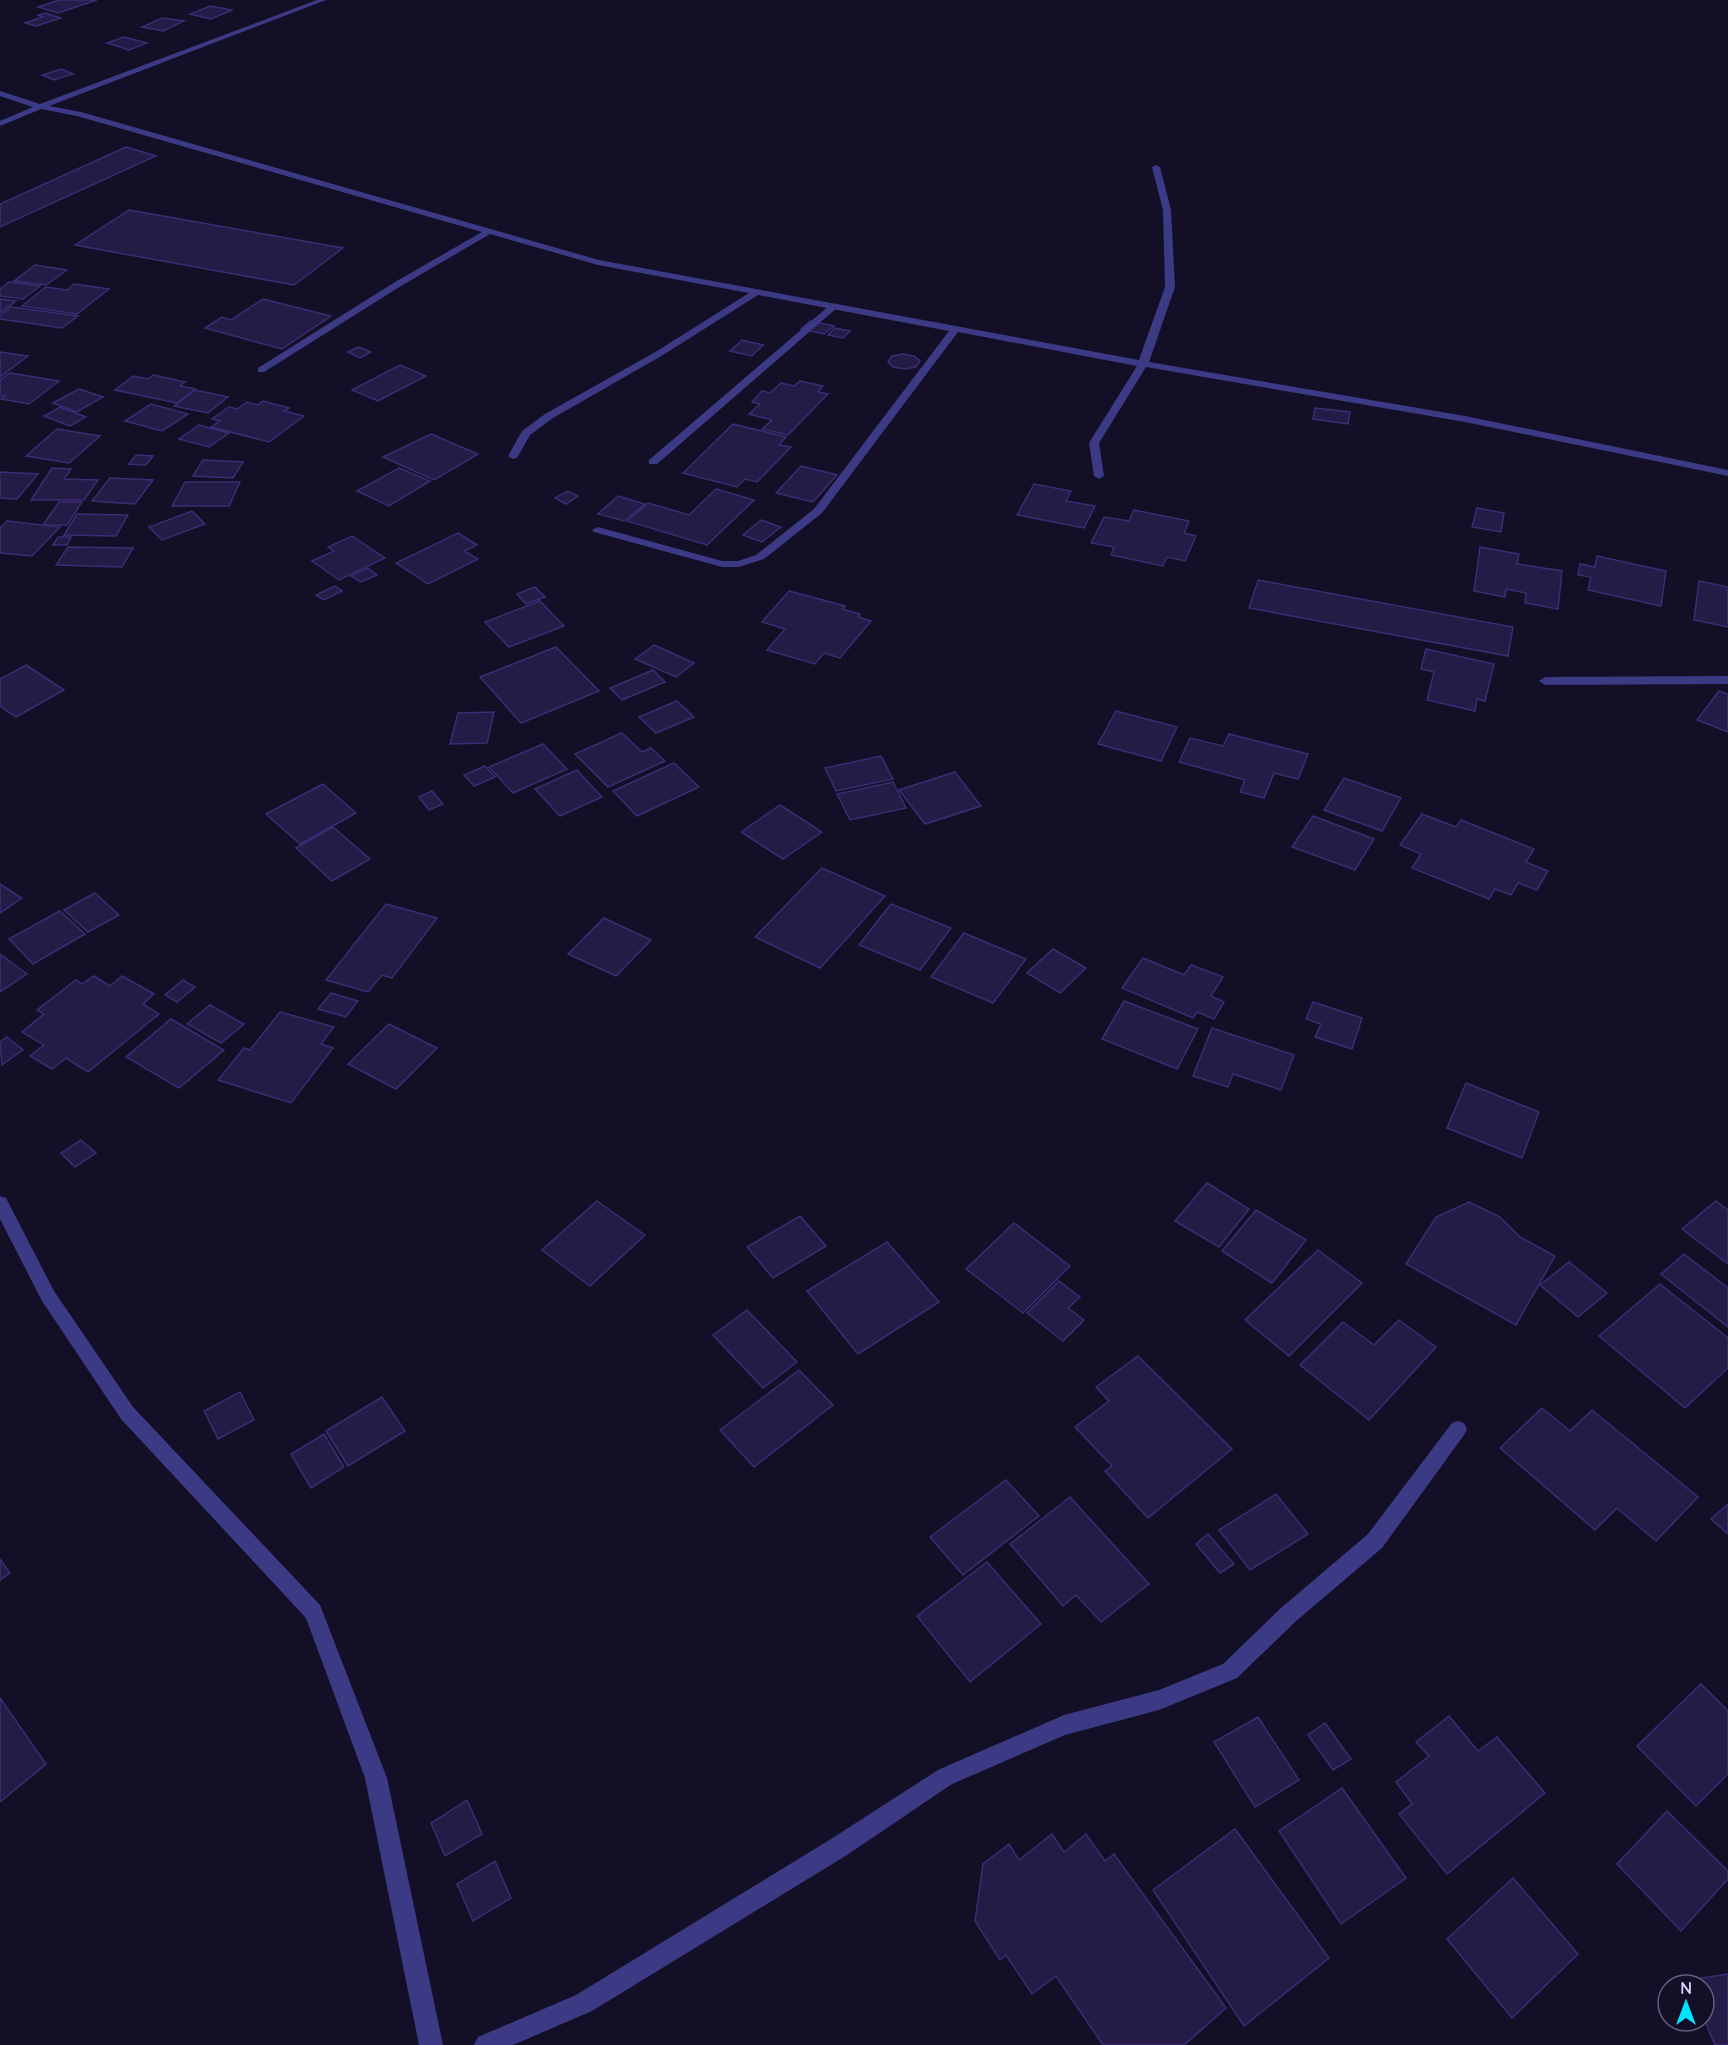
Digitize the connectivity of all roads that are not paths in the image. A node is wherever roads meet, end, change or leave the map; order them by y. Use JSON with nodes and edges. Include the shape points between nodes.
{"nodes":[{"id":1,"x":323,"y":0,"type":"edge"},
{"id":2,"x":0,"y":93,"type":"edge"},
{"id":3,"x":40,"y":107,"type":"junction"},
{"id":4,"x":0,"y":124,"type":"edge"},
{"id":5,"x":1156,"y":167,"type":"dead end"},
{"id":6,"x":489,"y":231,"type":"junction"},
{"id":7,"x":755,"y":293,"type":"junction"},
{"id":8,"x":833,"y":307,"type":"junction"},
{"id":9,"x":955,"y":329,"type":"junction"},
{"id":10,"x":1143,"y":364,"type":"junction"},
{"id":11,"x":261,"y":370,"type":"dead end"},
{"id":12,"x":513,"y":456,"type":"dead end"},
{"id":13,"x":653,"y":462,"type":"dead end"},
{"id":14,"x":1728,"y":473,"type":"edge"},
{"id":15,"x":1099,"y":476,"type":"dead end"},
{"id":16,"x":598,"y":530,"type":"dead end"},
{"id":17,"x":1728,"y":680,"type":"edge"},
{"id":18,"x":1545,"y":681,"type":"dead end"},
{"id":19,"x":0,"y":1203,"type":"edge"},
{"id":20,"x":1458,"y":1429,"type":"dead end"},
{"id":21,"x":430,"y":2045,"type":"edge"},
{"id":22,"x":486,"y":2045,"type":"edge"}],
"edges":[{"from":1,"to":3,"type":"street"},
{"from":2,"to":3,"type":"street"},
{"from":3,"to":4,"type":"street"},
{"from":3,"to":6,"type":"street","via":[[93,118]]},
{"from":5,"to":10,"type":"street","via":[[1167,210],[1170,287]]},
{"from":6,"to":7,"type":"street","via":[[598,262]]},
{"from":6,"to":11,"type":"street"},
{"from":7,"to":8,"type":"street"},
{"from":7,"to":12,"type":"street","via":[[549,416],[526,433]]},
{"from":8,"to":9,"type":"street"},
{"from":8,"to":13,"type":"street"},
{"from":9,"to":10,"type":"street"},
{"from":9,"to":16,"type":"street","via":[[818,511],[760,557],[739,564],[722,564]]},
{"from":10,"to":14,"type":"street","via":[[1465,419]]},
{"from":10,"to":15,"type":"street","via":[[1094,443]]},
{"from":17,"to":18,"type":"street"},
{"from":19,"to":21,"type":"street","via":[[48,1296],[127,1413],[313,1612],[376,1778]]},
{"from":20,"to":22,"type":"street","via":[[1375,1541],[1230,1671],[1159,1700],[1064,1725],[945,1776],[839,1847],[584,2003]]}]}
